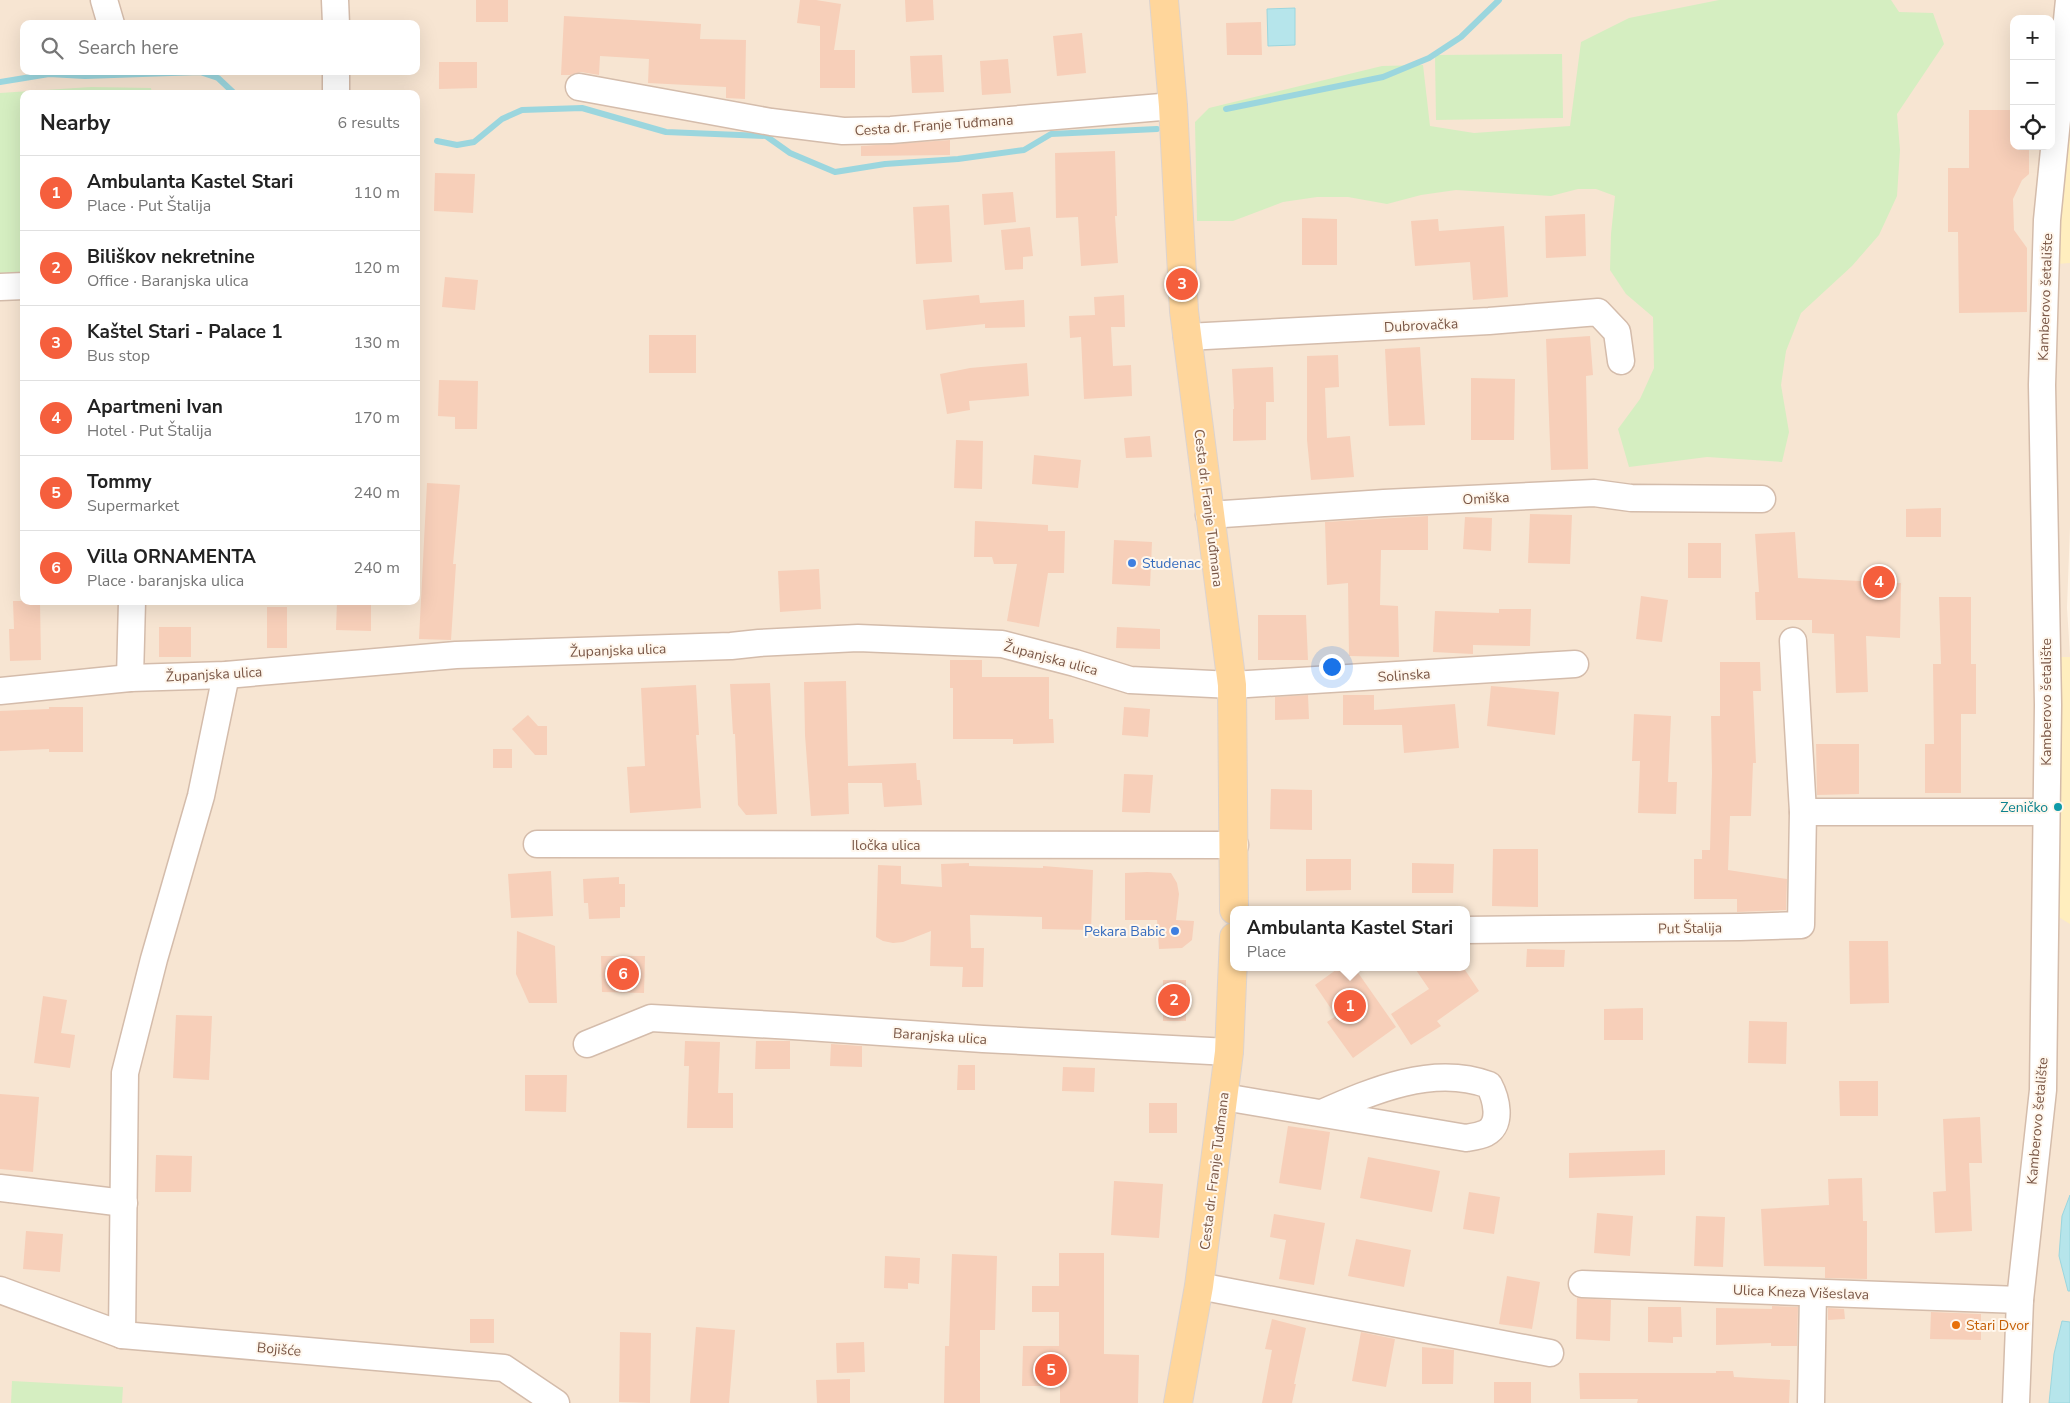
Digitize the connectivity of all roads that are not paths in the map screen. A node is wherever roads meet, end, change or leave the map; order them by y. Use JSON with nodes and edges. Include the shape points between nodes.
{"nodes":[{"id":1,"x":104,"y":0,"type":"edge"},
{"id":2,"x":336,"y":0,"type":"edge"},
{"id":3,"x":1164,"y":0,"type":"edge"},
{"id":4,"x":2069,"y":0,"type":"edge"},
{"id":5,"x":110,"y":20,"type":"edge"},
{"id":6,"x":336,"y":20,"type":"edge"},
{"id":7,"x":336,"y":75,"type":"edge"},
{"id":8,"x":578,"y":87,"type":"dead end"},
{"id":9,"x":336,"y":90,"type":"edge"},
{"id":10,"x":1173,"y":106,"type":"junction"},
{"id":11,"x":20,"y":286,"type":"edge"},
{"id":12,"x":0,"y":287,"type":"edge"},
{"id":13,"x":1187,"y":337,"type":"junction"},
{"id":14,"x":1621,"y":361,"type":"dead end"},
{"id":15,"x":1762,"y":499,"type":"dead end"},
{"id":16,"x":1210,"y":515,"type":"junction"},
{"id":17,"x":132,"y":605,"type":"edge"},
{"id":18,"x":1793,"y":640,"type":"dead end"},
{"id":19,"x":1575,"y":664,"type":"dead end"},
{"id":20,"x":226,"y":675,"type":"junction"},
{"id":21,"x":130,"y":678,"type":"junction"},
{"id":22,"x":1232,"y":685,"type":"junction"},
{"id":23,"x":0,"y":691,"type":"edge"},
{"id":24,"x":1803,"y":812,"type":"junction"},
{"id":25,"x":2046,"y":812,"type":"junction"},
{"id":26,"x":537,"y":844,"type":"dead end"},
{"id":27,"x":1235,"y":845,"type":"junction"},
{"id":28,"x":1234,"y":906,"type":"edge"},
{"id":29,"x":1470,"y":930,"type":"edge"},
{"id":30,"x":1233,"y":971,"type":"edge"},
{"id":31,"x":587,"y":1044,"type":"dead end"},
{"id":32,"x":1229,"y":1052,"type":"junction"},
{"id":33,"x":1224,"y":1097,"type":"junction"},
{"id":34,"x":1322,"y":1113,"type":"junction"},
{"id":35,"x":0,"y":1188,"type":"edge"},
{"id":36,"x":124,"y":1204,"type":"junction"},
{"id":37,"x":1582,"y":1284,"type":"dead end"},
{"id":38,"x":1200,"y":1286,"type":"junction"},
{"id":39,"x":0,"y":1290,"type":"edge"},
{"id":40,"x":1813,"y":1293,"type":"junction"},
{"id":41,"x":2020,"y":1300,"type":"junction"},
{"id":42,"x":122,"y":1335,"type":"junction"},
{"id":43,"x":1550,"y":1353,"type":"dead end"},
{"id":44,"x":556,"y":1403,"type":"edge"},
{"id":45,"x":1178,"y":1403,"type":"edge"},
{"id":46,"x":1811,"y":1403,"type":"edge"},
{"id":47,"x":2016,"y":1403,"type":"edge"}],
"edges":[{"from":1,"to":5,"type":"street"},
{"from":2,"to":6,"type":"street"},
{"from":3,"to":10,"type":"main road","name":"Cesta dr. Franje Tuđmana"},
{"from":4,"to":25,"type":"street","name":"Kamberovo šetalište","via":[[2047,220],[2042,376],[2048,705]]},
{"from":7,"to":9,"type":"street"},
{"from":8,"to":10,"type":"street","name":"Cesta dr. Franje Tuđmana","via":[[771,122],[843,131],[891,130]]},
{"from":10,"to":13,"type":"main road","name":"Cesta dr. Franje Tuđmana"},
{"from":11,"to":12,"type":"street"},
{"from":13,"to":14,"type":"street","name":"Dubrovačka","via":[[1479,322],[1598,312],[1617,332]]},
{"from":13,"to":16,"type":"main road","name":"Cesta dr. Franje Tuđmana"},
{"from":15,"to":16,"type":"street","name":"Omiška","via":[[1630,498],[1594,493]]},
{"from":16,"to":22,"type":"main road","name":"Cesta dr. Franje Tuđmana"},
{"from":17,"to":21,"type":"street"},
{"from":18,"to":24,"type":"street","name":"Put Štalija"},
{"from":19,"to":22,"type":"street","name":"Solinska"},
{"from":20,"to":21,"type":"street","name":"Županjska ulica"},
{"from":20,"to":22,"type":"street","name":"Županjska ulica","via":[[456,654],[731,646],[858,638],[1002,644],[1130,680]]},
{"from":20,"to":36,"type":"street","via":[[202,796],[154,959],[126,1073]]},
{"from":21,"to":23,"type":"street","name":"Županjska ulica"},
{"from":22,"to":27,"type":"main road","name":"Cesta dr. Franje Tuđmana"},
{"from":24,"to":25,"type":"street"},
{"from":24,"to":29,"type":"street","name":"Put Štalija","via":[[1801,925]]},
{"from":25,"to":41,"type":"street","name":"Kamberovo šetalište","via":[[2043,1090]]},
{"from":26,"to":27,"type":"street","name":"Iločka ulica"},
{"from":27,"to":28,"type":"main road","name":"Cesta dr. Franje Tuđmana"},
{"from":30,"to":32,"type":"main road","name":"Cesta dr. Franje Tuđmana"},
{"from":31,"to":32,"type":"street","name":"Baranjska ulica","via":[[651,1018]]},
{"from":32,"to":33,"type":"main road","name":"Cesta dr. Franje Tuđmana"},
{"from":33,"to":34,"type":"street"},
{"from":33,"to":38,"type":"main road","name":"Cesta dr. Franje Tuđmana"},
{"from":34,"to":34,"type":"street","via":[[1466,1138],[1487,1132],[1493,1126],[1496,1098],[1488,1085],[1471,1078],[1427,1078],[1380,1089]]},
{"from":35,"to":36,"type":"street"},
{"from":36,"to":42,"type":"street"},
{"from":37,"to":40,"type":"street","name":"Ulica Kneza Višeslava"},
{"from":38,"to":43,"type":"street"},
{"from":38,"to":45,"type":"main road","name":"Cesta dr. Franje Tuđmana"},
{"from":39,"to":42,"type":"street","name":"Bojišće"},
{"from":40,"to":41,"type":"street","name":"Ulica Kneza Višeslava"},
{"from":40,"to":46,"type":"street"},
{"from":41,"to":47,"type":"street","name":"Kamberovo šetalište"},
{"from":42,"to":44,"type":"street","name":"Bojišće","via":[[504,1368]]}]}
